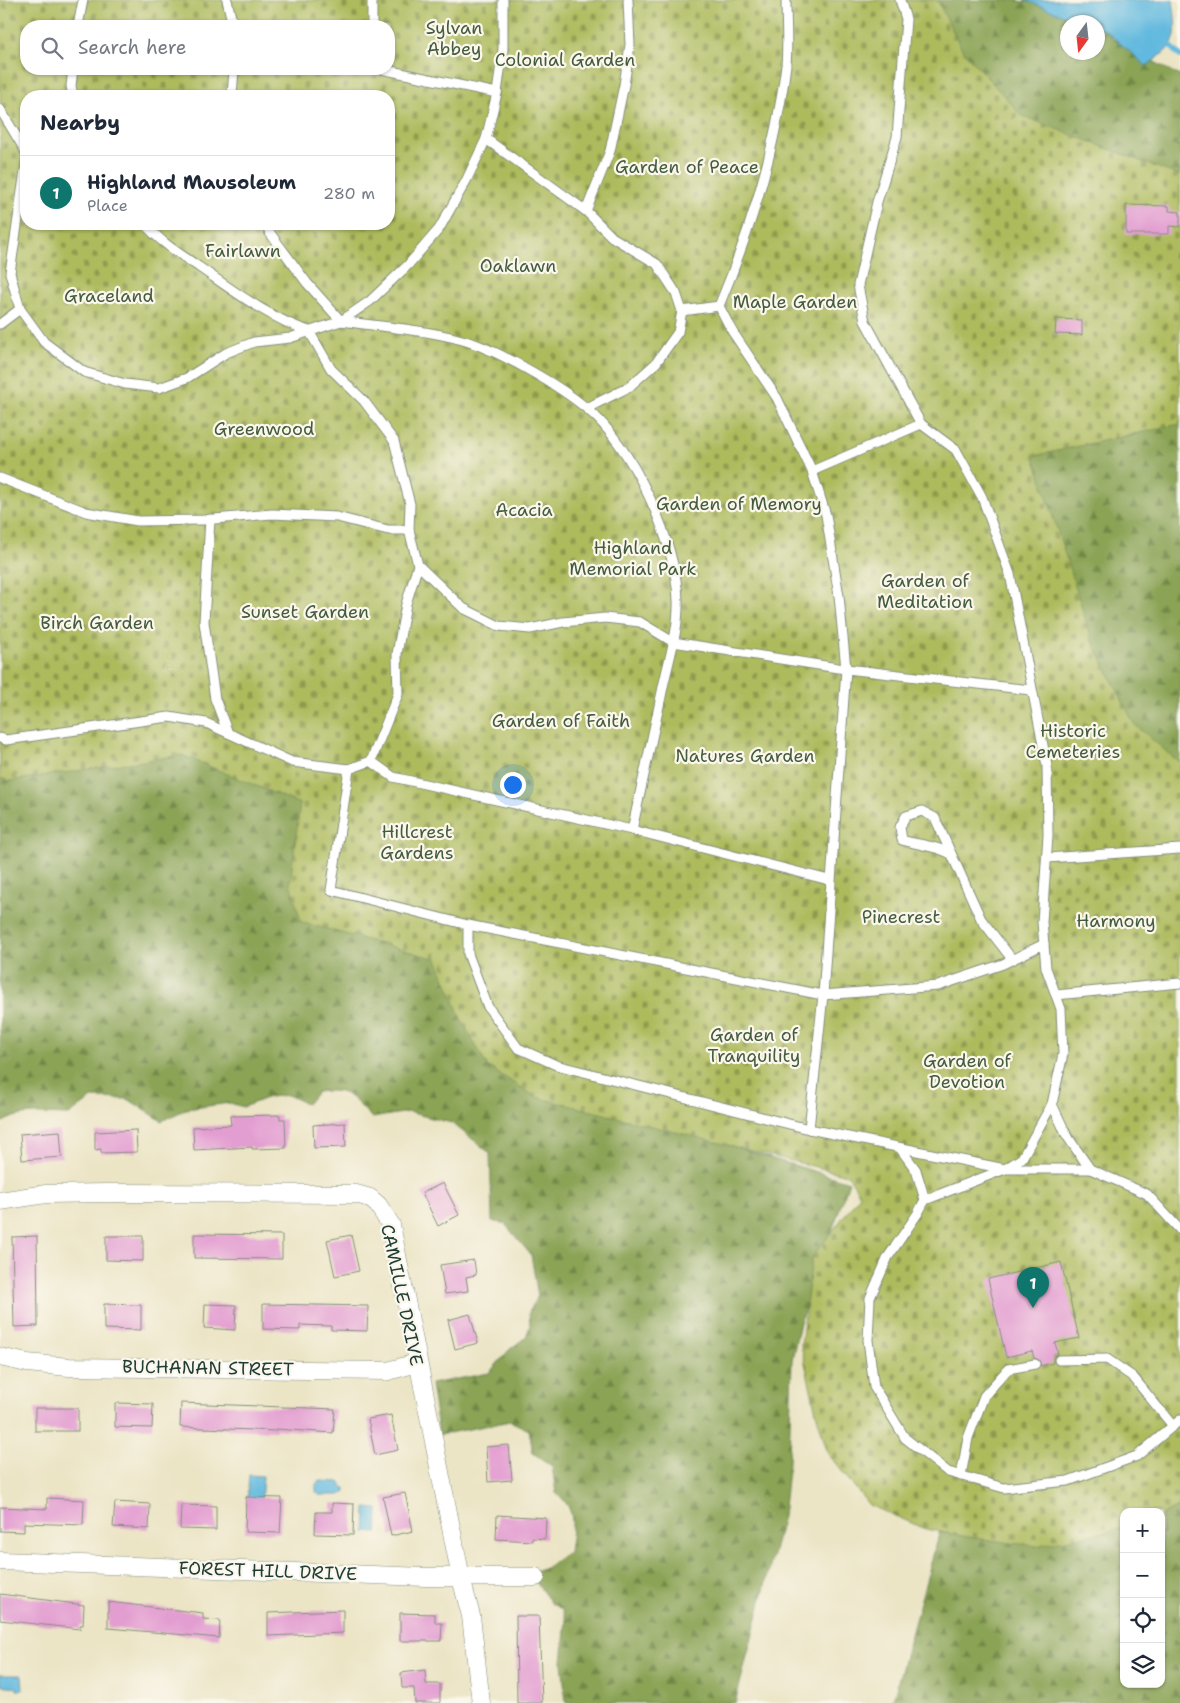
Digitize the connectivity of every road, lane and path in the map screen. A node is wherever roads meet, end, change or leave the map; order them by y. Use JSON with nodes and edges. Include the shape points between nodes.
{"nodes":[{"id":1,"x":84,"y":0,"type":"edge"},
{"id":2,"x":227,"y":0,"type":"edge"},
{"id":3,"x":372,"y":0,"type":"edge"},
{"id":4,"x":503,"y":0,"type":"edge"},
{"id":5,"x":628,"y":0,"type":"edge"},
{"id":6,"x":786,"y":0,"type":"edge"},
{"id":7,"x":900,"y":0,"type":"edge"},
{"id":8,"x":79,"y":20,"type":"edge"},
{"id":9,"x":232,"y":20,"type":"edge"},
{"id":10,"x":372,"y":20,"type":"edge"},
{"id":11,"x":395,"y":72,"type":"edge"},
{"id":12,"x":72,"y":75,"type":"edge"},
{"id":13,"x":234,"y":75,"type":"edge"},
{"id":14,"x":72,"y":90,"type":"edge"},
{"id":15,"x":232,"y":90,"type":"edge"},
{"id":16,"x":497,"y":93,"type":"junction"},
{"id":17,"x":0,"y":109,"type":"edge"},
{"id":18,"x":486,"y":139,"type":"junction"},
{"id":19,"x":20,"y":141,"type":"edge"},
{"id":20,"x":20,"y":205,"type":"edge"},
{"id":21,"x":586,"y":211,"type":"junction"},
{"id":22,"x":150,"y":230,"type":"edge"},
{"id":23,"x":269,"y":230,"type":"edge"},
{"id":24,"x":719,"y":306,"type":"junction"},
{"id":25,"x":20,"y":309,"type":"junction"},
{"id":26,"x":682,"y":311,"type":"junction"},
{"id":27,"x":341,"y":321,"type":"junction"},
{"id":28,"x":0,"y":324,"type":"edge"},
{"id":29,"x":309,"y":332,"type":"junction"},
{"id":30,"x":587,"y":408,"type":"junction"},
{"id":31,"x":921,"y":424,"type":"junction"},
{"id":32,"x":812,"y":471,"type":"junction"},
{"id":33,"x":0,"y":478,"type":"edge"},
{"id":34,"x":210,"y":519,"type":"junction"},
{"id":35,"x":409,"y":530,"type":"junction"},
{"id":36,"x":418,"y":565,"type":"junction"},
{"id":37,"x":673,"y":642,"type":"junction"},
{"id":38,"x":846,"y":669,"type":"junction"},
{"id":39,"x":1031,"y":690,"type":"junction"},
{"id":40,"x":228,"y":733,"type":"junction"},
{"id":41,"x":0,"y":738,"type":"edge"},
{"id":42,"x":371,"y":761,"type":"junction"},
{"id":43,"x":348,"y":769,"type":"junction"},
{"id":44,"x":632,"y":830,"type":"junction"},
{"id":45,"x":1180,"y":849,"type":"edge"},
{"id":46,"x":949,"y":853,"type":"junction"},
{"id":47,"x":1047,"y":858,"type":"junction"},
{"id":48,"x":829,"y":880,"type":"junction"},
{"id":49,"x":468,"y":925,"type":"junction"},
{"id":50,"x":1044,"y":944,"type":"junction"},
{"id":51,"x":1012,"y":959,"type":"junction"},
{"id":52,"x":1180,"y":983,"type":"edge"},
{"id":53,"x":823,"y":995,"type":"junction"},
{"id":54,"x":1056,"y":996,"type":"junction"},
{"id":55,"x":1052,"y":1104,"type":"junction"},
{"id":56,"x":809,"y":1129,"type":"junction"},
{"id":57,"x":900,"y":1148,"type":"junction"},
{"id":58,"x":1005,"y":1169,"type":"junction"},
{"id":59,"x":1090,"y":1169,"type":"junction"},
{"id":60,"x":924,"y":1200,"type":"junction"},
{"id":61,"x":0,"y":1201,"type":"edge"},
{"id":62,"x":1180,"y":1230,"type":"edge"},
{"id":63,"x":0,"y":1357,"type":"edge"},
{"id":64,"x":1059,"y":1360,"type":"dead end"},
{"id":65,"x":417,"y":1363,"type":"junction"},
{"id":66,"x":1035,"y":1364,"type":"dead end"},
{"id":67,"x":1176,"y":1423,"type":"edge"},
{"id":68,"x":961,"y":1476,"type":"junction"},
{"id":69,"x":0,"y":1562,"type":"edge"},
{"id":70,"x":536,"y":1577,"type":"dead end"},
{"id":71,"x":461,"y":1578,"type":"junction"},
{"id":72,"x":481,"y":1703,"type":"edge"}],
"edges":[{"from":1,"to":8,"type":"lane"},
{"from":2,"to":9,"type":"lane"},
{"from":3,"to":10,"type":"lane"},
{"from":4,"to":16,"type":"lane","via":[[503,49]]},
{"from":5,"to":21,"type":"lane","via":[[630,45],[624,85],[610,151]]},
{"from":6,"to":24,"type":"lane","via":[[786,63],[773,143],[751,223]]},
{"from":7,"to":31,"type":"lane","via":[[906,19],[897,137],[877,202],[858,285],[865,321]]},
{"from":11,"to":16,"type":"lane"},
{"from":12,"to":14,"type":"lane"},
{"from":13,"to":15,"type":"lane"},
{"from":16,"to":18,"type":"lane"},
{"from":17,"to":19,"type":"lane"},
{"from":18,"to":21,"type":"lane"},
{"from":18,"to":27,"type":"lane","via":[[439,229],[408,265],[370,301]]},
{"from":20,"to":25,"type":"lane","via":[[10,273]]},
{"from":21,"to":26,"type":"lane","via":[[612,237],[657,264],[676,293]]},
{"from":22,"to":29,"type":"lane","via":[[284,323]]},
{"from":23,"to":27,"type":"lane"},
{"from":24,"to":26,"type":"lane"},
{"from":24,"to":32,"type":"lane","via":[[777,398]]},
{"from":25,"to":28,"type":"lane"},
{"from":25,"to":29,"type":"lane","via":[[44,342],[84,372],[125,384],[159,388],[187,378],[226,353],[254,342],[290,338]]},
{"from":26,"to":30,"type":"lane","via":[[678,332],[656,364],[628,387]]},
{"from":27,"to":29,"type":"lane"},
{"from":27,"to":30,"type":"lane","via":[[417,331],[474,344],[528,371]]},
{"from":29,"to":35,"type":"lane","via":[[331,369],[364,401],[394,441],[410,504]]},
{"from":30,"to":37,"type":"lane","via":[[618,443],[650,498],[672,555],[678,602]]},
{"from":31,"to":32,"type":"lane"},
{"from":31,"to":39,"type":"lane","via":[[956,450],[982,497],[1010,574]]},
{"from":32,"to":38,"type":"lane","via":[[826,515]]},
{"from":33,"to":34,"type":"lane","via":[[86,512],[138,521]]},
{"from":34,"to":35,"type":"lane","via":[[272,514],[337,517],[388,530]]},
{"from":34,"to":40,"type":"lane","via":[[204,622],[215,699]]},
{"from":35,"to":36,"type":"lane"},
{"from":36,"to":37,"type":"lane","via":[[463,608],[499,626],[530,629],[605,618],[640,622]]},
{"from":36,"to":42,"type":"lane","via":[[406,604],[397,654],[398,694]]},
{"from":37,"to":38,"type":"lane"},
{"from":37,"to":44,"type":"lane"},
{"from":38,"to":39,"type":"lane"},
{"from":38,"to":48,"type":"lane"},
{"from":39,"to":47,"type":"lane","via":[[1047,766]]},
{"from":40,"to":41,"type":"lane","via":[[206,724],[170,717],[6,740]]},
{"from":40,"to":43,"type":"lane","via":[[292,762]]},
{"from":42,"to":43,"type":"lane"},
{"from":42,"to":44,"type":"lane","via":[[393,777]]},
{"from":43,"to":49,"type":"lane","via":[[331,890]]},
{"from":44,"to":48,"type":"lane"},
{"from":45,"to":47,"type":"lane"},
{"from":46,"to":46,"type":"lane","via":[[936,818],[922,811],[906,816],[900,827],[902,840],[936,846]]},
{"from":46,"to":51,"type":"lane","via":[[981,920]]},
{"from":47,"to":50,"type":"lane","via":[[1042,922]]},
{"from":48,"to":53,"type":"lane"},
{"from":49,"to":53,"type":"lane"},
{"from":49,"to":56,"type":"lane","via":[[468,954],[488,1008],[518,1048],[556,1066]]},
{"from":50,"to":51,"type":"lane"},
{"from":50,"to":54,"type":"lane","via":[[1046,968]]},
{"from":51,"to":53,"type":"lane","via":[[938,986]]},
{"from":52,"to":54,"type":"lane"},
{"from":53,"to":56,"type":"lane"},
{"from":54,"to":55,"type":"lane","via":[[1061,1009],[1064,1054]]},
{"from":55,"to":58,"type":"lane","via":[[1022,1158]]},
{"from":55,"to":59,"type":"lane","via":[[1066,1136]]},
{"from":56,"to":57,"type":"lane"},
{"from":57,"to":58,"type":"lane"},
{"from":57,"to":60,"type":"lane","via":[[916,1170]]},
{"from":58,"to":59,"type":"lane"},
{"from":58,"to":60,"type":"lane"},
{"from":59,"to":62,"type":"lane","via":[[1147,1194]]},
{"from":60,"to":68,"type":"lane","via":[[888,1257],[870,1298],[868,1340],[874,1387],[906,1438],[948,1472]]},
{"from":61,"to":65,"type":"street","name":"CAMILLE DRIVE","via":[[46,1194],[106,1193],[296,1192],[356,1194],[370,1198],[391,1225]]},
{"from":63,"to":65,"type":"street","name":"BUCHANAN STREET","via":[[69,1367],[388,1370]]},
{"from":64,"to":67,"type":"lane","via":[[1107,1359],[1133,1377]]},
{"from":65,"to":71,"type":"street","name":"CAMILLE DRIVE"},
{"from":66,"to":68,"type":"lane","via":[[1008,1370],[984,1396],[968,1438]]},
{"from":67,"to":68,"type":"lane","via":[[1138,1456],[1068,1481],[1004,1488]]},
{"from":69,"to":71,"type":"street","name":"FOREST HILL DRIVE"},
{"from":70,"to":71,"type":"street","name":"FOREST HILL DRIVE"},
{"from":71,"to":72,"type":"street","name":"CAMILLE DRIVE","via":[[472,1616]]}]}
